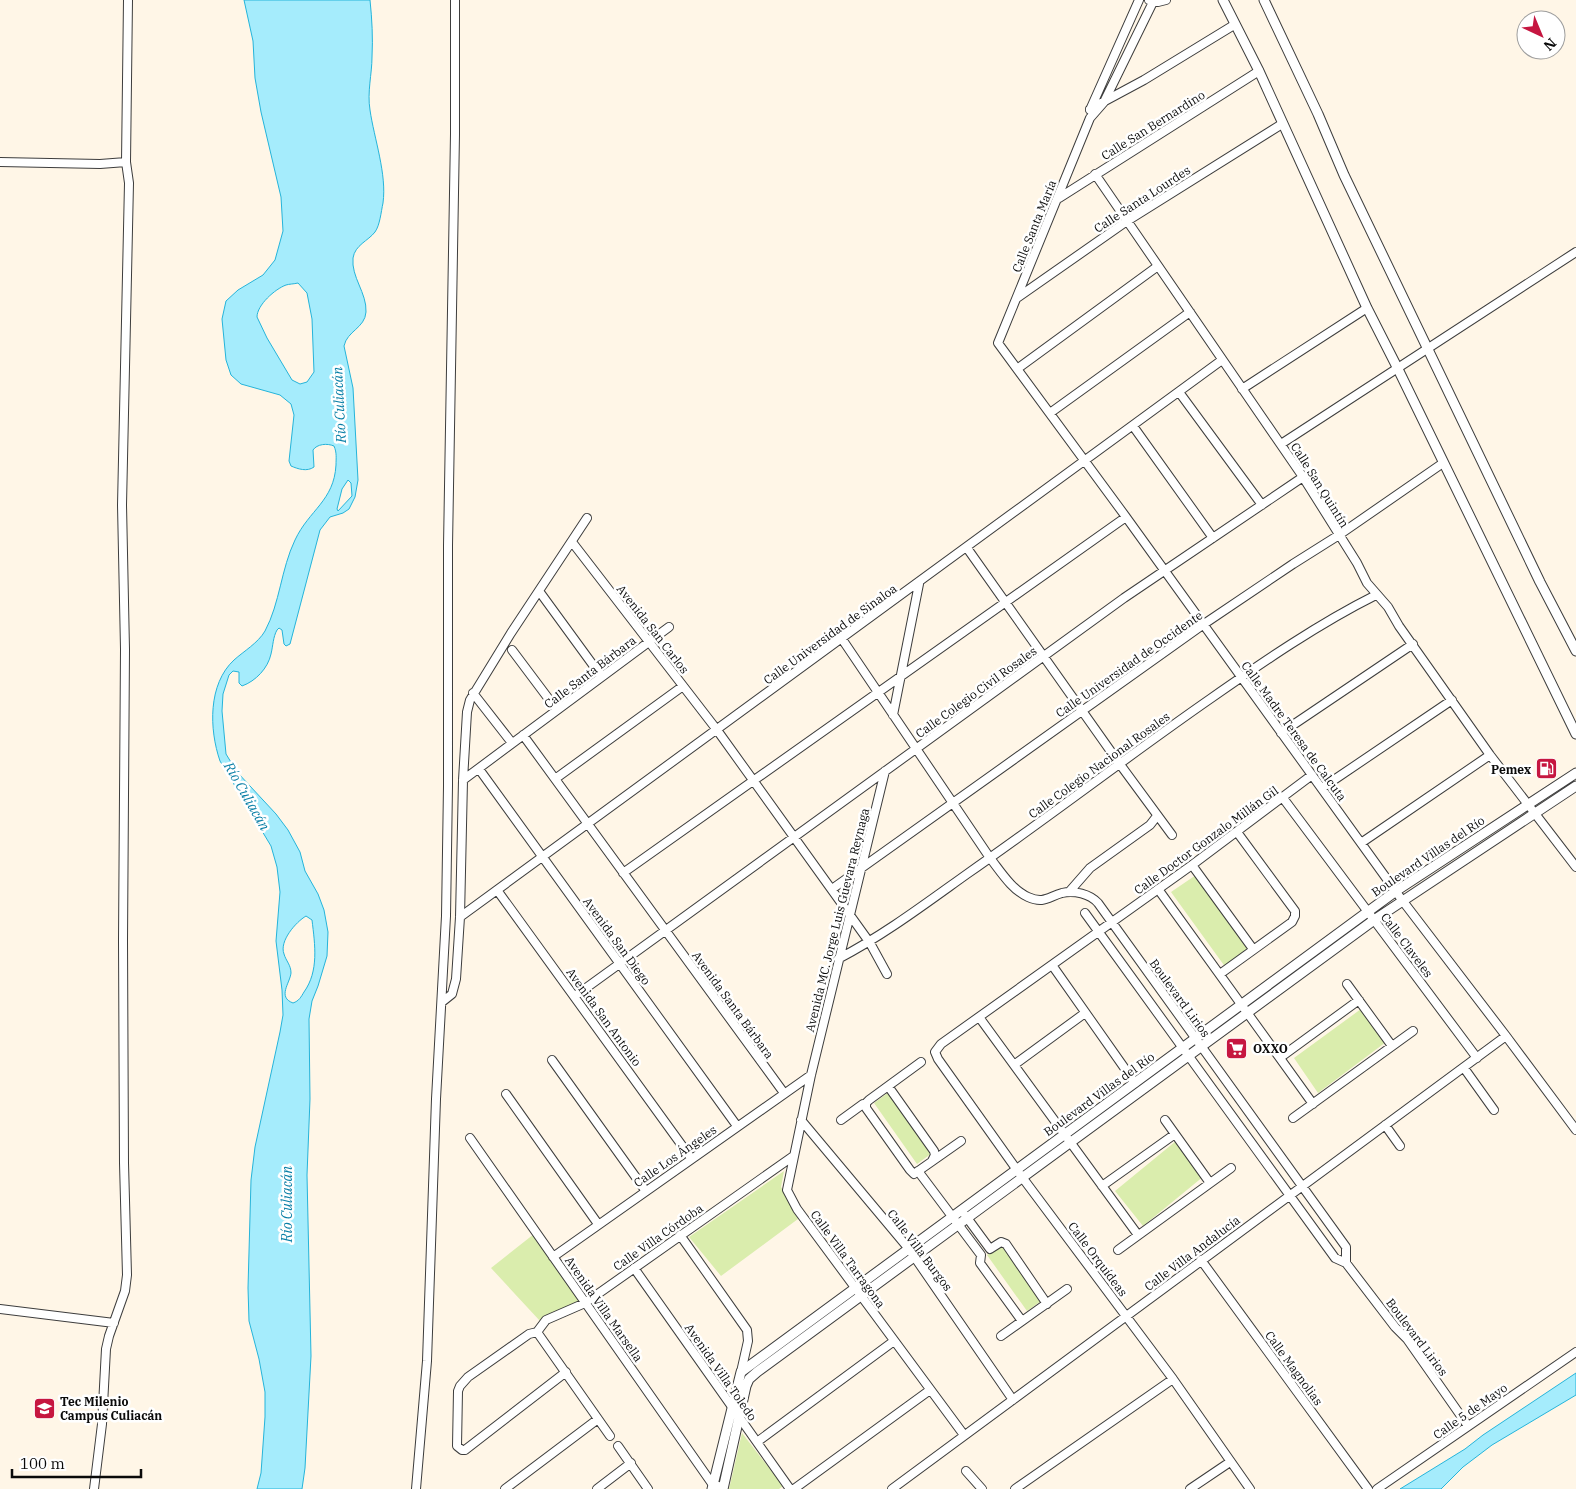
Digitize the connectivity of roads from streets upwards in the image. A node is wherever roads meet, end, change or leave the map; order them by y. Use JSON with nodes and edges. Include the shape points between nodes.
{"nodes":[{"id":1,"x":128,"y":0,"type":"edge"},
{"id":2,"x":455,"y":0,"type":"edge"},
{"id":3,"x":1139,"y":0,"type":"edge"},
{"id":4,"x":1152,"y":0,"type":"edge"},
{"id":5,"x":1166,"y":0,"type":"edge"},
{"id":6,"x":1222,"y":0,"type":"edge"},
{"id":7,"x":1264,"y":0,"type":"edge"},
{"id":8,"x":1234,"y":25,"type":"junction"},
{"id":9,"x":1259,"y":71,"type":"junction"},
{"id":10,"x":1104,"y":102,"type":"junction"},
{"id":11,"x":1090,"y":114,"type":"junction"},
{"id":12,"x":1282,"y":124,"type":"junction"},
{"id":13,"x":0,"y":162,"type":"edge"},
{"id":14,"x":126,"y":162,"type":"junction"},
{"id":15,"x":1095,"y":174,"type":"junction"},
{"id":16,"x":1059,"y":198,"type":"junction"},
{"id":17,"x":1127,"y":222,"type":"junction"},
{"id":18,"x":1576,"y":252,"type":"edge"},
{"id":19,"x":1158,"y":266,"type":"junction"},
{"id":20,"x":1017,"y":298,"type":"junction"},
{"id":21,"x":1367,"y":308,"type":"junction"},
{"id":22,"x":1190,"y":312,"type":"junction"},
{"id":23,"x":998,"y":343,"type":"joint"},
{"id":24,"x":1428,"y":350,"type":"junction"},
{"id":25,"x":1222,"y":360,"type":"junction"},
{"id":26,"x":1398,"y":367,"type":"junction"},
{"id":27,"x":1017,"y":369,"type":"junction"},
{"id":28,"x":1242,"y":389,"type":"junction"},
{"id":29,"x":1179,"y":392,"type":"junction"},
{"id":30,"x":1050,"y":413,"type":"junction"},
{"id":31,"x":1133,"y":426,"type":"junction"},
{"id":32,"x":1281,"y":444,"type":"junction"},
{"id":33,"x":1085,"y":461,"type":"junction"},
{"id":34,"x":1443,"y":463,"type":"junction"},
{"id":35,"x":1303,"y":477,"type":"junction"},
{"id":36,"x":1262,"y":505,"type":"junction"},
{"id":37,"x":1126,"y":517,"type":"junction"},
{"id":38,"x":587,"y":518,"type":"dead end"},
{"id":39,"x":1338,"y":535,"type":"junction"},
{"id":40,"x":1213,"y":538,"type":"junction"},
{"id":41,"x":572,"y":542,"type":"junction"},
{"id":42,"x":967,"y":548,"type":"junction"},
{"id":43,"x":1164,"y":570,"type":"junction"},
{"id":44,"x":919,"y":584,"type":"junction"},
{"id":45,"x":539,"y":592,"type":"junction"},
{"id":46,"x":1376,"y":595,"type":"junction"},
{"id":47,"x":1005,"y":602,"type":"junction"},
{"id":48,"x":1204,"y":624,"type":"junction"},
{"id":49,"x":669,"y":626,"type":"dead end"},
{"id":50,"x":842,"y":639,"type":"junction"},
{"id":51,"x":649,"y":642,"type":"junction"},
{"id":52,"x":1412,"y":644,"type":"junction"},
{"id":53,"x":512,"y":650,"type":"dead end"},
{"id":54,"x":1576,"y":651,"type":"edge"},
{"id":55,"x":1044,"y":657,"type":"junction"},
{"id":56,"x":602,"y":676,"type":"junction"},
{"id":57,"x":901,"y":676,"type":"junction"},
{"id":58,"x":1241,"y":677,"type":"junction"},
{"id":59,"x":683,"y":686,"type":"junction"},
{"id":60,"x":878,"y":692,"type":"junction"},
{"id":61,"x":473,"y":693,"type":"junction"},
{"id":62,"x":1452,"y":700,"type":"junction"},
{"id":63,"x":557,"y":710,"type":"junction"},
{"id":64,"x":1082,"y":711,"type":"junction"},
{"id":65,"x":893,"y":715,"type":"junction"},
{"id":66,"x":717,"y":730,"type":"junction"},
{"id":67,"x":1281,"y":733,"type":"junction"},
{"id":68,"x":1576,"y":734,"type":"edge"},
{"id":69,"x":523,"y":735,"type":"junction"},
{"id":70,"x":512,"y":744,"type":"junction"},
{"id":71,"x":916,"y":749,"type":"junction"},
{"id":72,"x":1490,"y":754,"type":"junction"},
{"id":73,"x":1118,"y":763,"type":"junction"},
{"id":74,"x":479,"y":769,"type":"junction"},
{"id":75,"x":885,"y":771,"type":"junction"},
{"id":76,"x":1576,"y":773,"type":"edge"},
{"id":77,"x":1312,"y":775,"type":"junction"},
{"id":78,"x":556,"y":779,"type":"junction"},
{"id":79,"x":463,"y":780,"type":"junction"},
{"id":80,"x":754,"y":780,"type":"junction"},
{"id":81,"x":1576,"y":786,"type":"edge"},
{"id":82,"x":1322,"y":788,"type":"junction"},
{"id":83,"x":1283,"y":798,"type":"junction"},
{"id":84,"x":953,"y":803,"type":"junction"},
{"id":85,"x":1528,"y":805,"type":"junction"},
{"id":86,"x":1535,"y":814,"type":"junction"},
{"id":87,"x":1157,"y":816,"type":"junction"},
{"id":88,"x":587,"y":823,"type":"junction"},
{"id":89,"x":1237,"y":832,"type":"junction"},
{"id":90,"x":1172,"y":835,"type":"dead end"},
{"id":91,"x":794,"y":837,"type":"junction"},
{"id":92,"x":1361,"y":843,"type":"junction"},
{"id":93,"x":542,"y":857,"type":"junction"},
{"id":94,"x":990,"y":858,"type":"junction"},
{"id":95,"x":1192,"y":865,"type":"junction"},
{"id":96,"x":1576,"y":867,"type":"edge"},
{"id":97,"x":862,"y":868,"type":"junction"},
{"id":98,"x":623,"y":873,"type":"junction"},
{"id":99,"x":832,"y":889,"type":"junction"},
{"id":100,"x":1158,"y":889,"type":"junction"},
{"id":101,"x":497,"y":890,"type":"junction"},
{"id":102,"x":1069,"y":892,"type":"junction"},
{"id":103,"x":1396,"y":892,"type":"junction"},
{"id":104,"x":1402,"y":900,"type":"junction"},
{"id":105,"x":1368,"y":912,"type":"junction"},
{"id":106,"x":849,"y":913,"type":"junction"},
{"id":107,"x":1085,"y":913,"type":"dead end"},
{"id":108,"x":460,"y":917,"type":"junction"},
{"id":109,"x":1374,"y":920,"type":"junction"},
{"id":110,"x":1111,"y":922,"type":"junction"},
{"id":111,"x":665,"y":930,"type":"junction"},
{"id":112,"x":1099,"y":932,"type":"junction"},
{"id":113,"x":870,"y":943,"type":"junction"},
{"id":114,"x":1253,"y":949,"type":"junction"},
{"id":115,"x":838,"y":959,"type":"junction"},
{"id":116,"x":619,"y":963,"type":"junction"},
{"id":117,"x":1052,"y":965,"type":"junction"},
{"id":118,"x":888,"y":974,"type":"dead end"},
{"id":119,"x":1220,"y":974,"type":"junction"},
{"id":120,"x":1347,"y":984,"type":"dead end"},
{"id":121,"x":575,"y":996,"type":"junction"},
{"id":122,"x":1359,"y":1000,"type":"junction"},
{"id":123,"x":442,"y":1002,"type":"junction"},
{"id":124,"x":1245,"y":1008,"type":"junction"},
{"id":125,"x":1086,"y":1013,"type":"junction"},
{"id":126,"x":979,"y":1017,"type":"junction"},
{"id":127,"x":1413,"y":1031,"type":"dead end"},
{"id":128,"x":1506,"y":1036,"type":"junction"},
{"id":129,"x":1196,"y":1038,"type":"junction"},
{"id":130,"x":1392,"y":1046,"type":"junction"},
{"id":131,"x":1202,"y":1047,"type":"junction"},
{"id":132,"x":1183,"y":1048,"type":"junction"},
{"id":133,"x":1189,"y":1056,"type":"junction"},
{"id":134,"x":1280,"y":1057,"type":"junction"},
{"id":135,"x":1477,"y":1058,"type":"junction"},
{"id":136,"x":552,"y":1060,"type":"dead end"},
{"id":137,"x":921,"y":1062,"type":"dead end"},
{"id":138,"x":1014,"y":1064,"type":"junction"},
{"id":139,"x":1464,"y":1068,"type":"junction"},
{"id":140,"x":811,"y":1074,"type":"junction"},
{"id":141,"x":1135,"y":1083,"type":"junction"},
{"id":142,"x":888,"y":1086,"type":"junction"},
{"id":143,"x":784,"y":1093,"type":"junction"},
{"id":144,"x":506,"y":1094,"type":"dead end"},
{"id":145,"x":1313,"y":1104,"type":"junction"},
{"id":146,"x":867,"y":1108,"type":"junction"},
{"id":147,"x":1494,"y":1110,"type":"dead end"},
{"id":148,"x":1293,"y":1118,"type":"dead end"},
{"id":149,"x":801,"y":1120,"type":"junction"},
{"id":150,"x":841,"y":1120,"type":"dead end"},
{"id":151,"x":1165,"y":1120,"type":"dead end"},
{"id":152,"x":1385,"y":1125,"type":"junction"},
{"id":153,"x":737,"y":1126,"type":"junction"},
{"id":154,"x":1576,"y":1130,"type":"edge"},
{"id":155,"x":1175,"y":1134,"type":"junction"},
{"id":156,"x":470,"y":1138,"type":"dead end"},
{"id":157,"x":1068,"y":1138,"type":"junction"},
{"id":158,"x":961,"y":1142,"type":"dead end"},
{"id":159,"x":1400,"y":1146,"type":"dead end"},
{"id":160,"x":792,"y":1157,"type":"junction"},
{"id":161,"x":691,"y":1158,"type":"junction"},
{"id":162,"x":931,"y":1162,"type":"junction"},
{"id":163,"x":1231,"y":1168,"type":"dead end"},
{"id":164,"x":918,"y":1171,"type":"junction"},
{"id":165,"x":1020,"y":1173,"type":"junction"},
{"id":166,"x":1210,"y":1183,"type":"junction"},
{"id":167,"x":1102,"y":1186,"type":"junction"},
{"id":168,"x":1303,"y":1186,"type":"junction"},
{"id":169,"x":645,"y":1190,"type":"junction"},
{"id":170,"x":1290,"y":1195,"type":"junction"},
{"id":171,"x":964,"y":1214,"type":"junction"},
{"id":172,"x":955,"y":1220,"type":"junction"},
{"id":173,"x":598,"y":1224,"type":"junction"},
{"id":174,"x":680,"y":1235,"type":"junction"},
{"id":175,"x":1138,"y":1235,"type":"junction"},
{"id":176,"x":1118,"y":1250,"type":"dead end"},
{"id":177,"x":911,"y":1252,"type":"junction"},
{"id":178,"x":553,"y":1257,"type":"junction"},
{"id":179,"x":1202,"y":1260,"type":"junction"},
{"id":180,"x":1346,"y":1263,"type":"junction"},
{"id":181,"x":634,"y":1268,"type":"junction"},
{"id":182,"x":1067,"y":1289,"type":"dead end"},
{"id":183,"x":858,"y":1292,"type":"junction"},
{"id":184,"x":586,"y":1303,"type":"junction"},
{"id":185,"x":1047,"y":1304,"type":"junction"},
{"id":186,"x":0,"y":1309,"type":"edge"},
{"id":187,"x":1127,"y":1316,"type":"junction"},
{"id":188,"x":1022,"y":1321,"type":"junction"},
{"id":189,"x":114,"y":1323,"type":"junction"},
{"id":190,"x":537,"y":1332,"type":"junction"},
{"id":191,"x":1001,"y":1336,"type":"dead end"},
{"id":192,"x":894,"y":1341,"type":"junction"},
{"id":193,"x":1576,"y":1352,"type":"edge"},
{"id":194,"x":566,"y":1372,"type":"junction"},
{"id":195,"x":741,"y":1372,"type":"junction"},
{"id":196,"x":1173,"y":1379,"type":"junction"},
{"id":197,"x":930,"y":1390,"type":"junction"},
{"id":198,"x":1013,"y":1400,"type":"junction"},
{"id":199,"x":732,"y":1408,"type":"junction"},
{"id":200,"x":739,"y":1418,"type":"junction"},
{"id":201,"x":598,"y":1419,"type":"junction"},
{"id":202,"x":1468,"y":1426,"type":"junction"},
{"id":203,"x":964,"y":1435,"type":"junction"},
{"id":204,"x":610,"y":1436,"type":"dead end"},
{"id":205,"x":757,"y":1442,"type":"junction"},
{"id":206,"x":618,"y":1446,"type":"dead end"},
{"id":207,"x":1230,"y":1462,"type":"junction"},
{"id":208,"x":631,"y":1463,"type":"junction"},
{"id":209,"x":966,"y":1471,"type":"dead end"},
{"id":210,"x":712,"y":1487,"type":"edge"},
{"id":211,"x":723,"y":1488,"type":"edge"},
{"id":212,"x":94,"y":1489,"type":"edge"},
{"id":213,"x":416,"y":1489,"type":"edge"},
{"id":214,"x":505,"y":1489,"type":"edge"},
{"id":215,"x":598,"y":1489,"type":"edge"},
{"id":216,"x":648,"y":1489,"type":"edge"},
{"id":217,"x":790,"y":1489,"type":"edge"},
{"id":218,"x":794,"y":1489,"type":"edge"},
{"id":219,"x":892,"y":1489,"type":"edge"},
{"id":220,"x":982,"y":1489,"type":"edge"},
{"id":221,"x":1015,"y":1489,"type":"edge"},
{"id":222,"x":1190,"y":1489,"type":"edge"},
{"id":223,"x":1250,"y":1489,"type":"edge"},
{"id":224,"x":1368,"y":1489,"type":"edge"},
{"id":225,"x":1377,"y":1489,"type":"edge"}],
"edges":[{"from":1,"to":14,"type":"street"},
{"from":2,"to":123,"type":"street","via":[[448,778]]},
{"from":3,"to":11,"type":"street","name":"Calle Santa María"},
{"from":4,"to":5,"type":"street"},
{"from":4,"to":10,"type":"street"},
{"from":6,"to":8,"type":"street"},
{"from":7,"to":24,"type":"street"},
{"from":8,"to":9,"type":"street"},
{"from":8,"to":10,"type":"street"},
{"from":9,"to":12,"type":"street"},
{"from":9,"to":15,"type":"street","name":"Calle San Bernardino"},
{"from":10,"to":11,"type":"street"},
{"from":11,"to":16,"type":"street","name":"Calle Santa María"},
{"from":12,"to":17,"type":"street","name":"Calle Santa Lourdes"},
{"from":12,"to":21,"type":"street"},
{"from":13,"to":14,"type":"street"},
{"from":14,"to":189,"type":"street","via":[[129,183],[122,505],[125,649],[122,940],[127,1275]]},
{"from":15,"to":16,"type":"street","name":"Calle San Bernardino"},
{"from":15,"to":17,"type":"street","name":"Calle San Quintín"},
{"from":16,"to":20,"type":"street","name":"Calle Santa María"},
{"from":17,"to":19,"type":"street","name":"Calle San Quintín"},
{"from":17,"to":20,"type":"street","name":"Calle Santa Lourdes"},
{"from":18,"to":24,"type":"street"},
{"from":19,"to":22,"type":"street","name":"Calle San Quintín"},
{"from":19,"to":27,"type":"street"},
{"from":20,"to":23,"type":"street","name":"Calle Santa María"},
{"from":21,"to":26,"type":"street"},
{"from":21,"to":28,"type":"street"},
{"from":22,"to":25,"type":"street","name":"Calle San Quintín"},
{"from":22,"to":30,"type":"street"},
{"from":23,"to":27,"type":"street","name":"Calle Madre Teresa de Calcuta"},
{"from":24,"to":26,"type":"street"},
{"from":24,"to":54,"type":"street"},
{"from":25,"to":28,"type":"street","name":"Calle San Quintín"},
{"from":25,"to":29,"type":"street","name":"Calle Universidad de Sinaloa"},
{"from":26,"to":32,"type":"street"},
{"from":26,"to":34,"type":"street"},
{"from":27,"to":30,"type":"street","name":"Calle Madre Teresa de Calcuta"},
{"from":28,"to":32,"type":"street","name":"Calle San Quintín"},
{"from":29,"to":31,"type":"street","name":"Calle Universidad de Sinaloa"},
{"from":29,"to":36,"type":"street"},
{"from":30,"to":33,"type":"street","name":"Calle Madre Teresa de Calcuta"},
{"from":31,"to":33,"type":"street","name":"Calle Universidad de Sinaloa"},
{"from":31,"to":40,"type":"street"},
{"from":32,"to":35,"type":"street","name":"Calle San Quintín"},
{"from":33,"to":37,"type":"street","name":"Calle Madre Teresa de Calcuta"},
{"from":33,"to":42,"type":"street","name":"Calle Universidad de Sinaloa"},
{"from":34,"to":39,"type":"street","name":"Calle Universidad de Occidente"},
{"from":34,"to":68,"type":"street"},
{"from":35,"to":36,"type":"street","name":"Calle Colegio Civil Rosales"},
{"from":35,"to":39,"type":"street","name":"Calle San Quintín"},
{"from":36,"to":40,"type":"street","name":"Calle Colegio Civil Rosales"},
{"from":37,"to":43,"type":"street","name":"Calle Madre Teresa de Calcuta"},
{"from":37,"to":47,"type":"street"},
{"from":38,"to":41,"type":"street"},
{"from":39,"to":46,"type":"street","name":"Calle San Quintín"},
{"from":39,"to":48,"type":"street","name":"Calle Universidad de Occidente"},
{"from":40,"to":43,"type":"street","name":"Calle Colegio Civil Rosales"},
{"from":41,"to":45,"type":"street"},
{"from":41,"to":51,"type":"street","name":"Avenida San Carlos"},
{"from":42,"to":44,"type":"street","name":"Calle Universidad de Sinaloa"},
{"from":42,"to":47,"type":"street"},
{"from":43,"to":48,"type":"street","name":"Calle Madre Teresa de Calcuta"},
{"from":43,"to":55,"type":"street","name":"Calle Colegio Civil Rosales"},
{"from":44,"to":50,"type":"street","name":"Calle Universidad de Sinaloa"},
{"from":44,"to":57,"type":"street"},
{"from":45,"to":56,"type":"street"},
{"from":45,"to":61,"type":"street"},
{"from":46,"to":52,"type":"street","name":"Calle San Quintín","via":[[1388,607]]},
{"from":46,"to":58,"type":"street","name":"Calle Colegio Nacional Rosales"},
{"from":47,"to":55,"type":"street"},
{"from":47,"to":57,"type":"street"},
{"from":48,"to":58,"type":"street","name":"Calle Madre Teresa de Calcuta"},
{"from":48,"to":64,"type":"street","name":"Calle Universidad de Occidente"},
{"from":49,"to":51,"type":"street","name":"Calle Santa Bárbara"},
{"from":50,"to":60,"type":"street"},
{"from":50,"to":66,"type":"street","name":"Calle Universidad de Sinaloa"},
{"from":51,"to":56,"type":"street","name":"Calle Santa Bárbara"},
{"from":51,"to":59,"type":"street","name":"Avenida San Carlos"},
{"from":52,"to":62,"type":"street","name":"Calle San Quintín"},
{"from":52,"to":67,"type":"street"},
{"from":53,"to":63,"type":"street"},
{"from":55,"to":64,"type":"street"},
{"from":55,"to":71,"type":"street","name":"Calle Colegio Civil Rosales"},
{"from":56,"to":63,"type":"street","name":"Calle Santa Bárbara"},
{"from":57,"to":60,"type":"street"},
{"from":57,"to":65,"type":"street"},
{"from":58,"to":67,"type":"street","name":"Calle Madre Teresa de Calcuta"},
{"from":58,"to":73,"type":"street","name":"Calle Colegio Nacional Rosales"},
{"from":59,"to":66,"type":"street","name":"Avenida San Carlos"},
{"from":59,"to":78,"type":"street"},
{"from":60,"to":65,"type":"street"},
{"from":60,"to":80,"type":"street"},
{"from":61,"to":70,"type":"street"},
{"from":61,"to":79,"type":"street","via":[[467,712]]},
{"from":62,"to":72,"type":"street","name":"Calle San Quintín"},
{"from":62,"to":82,"type":"street"},
{"from":63,"to":69,"type":"street","name":"Calle Santa Bárbara"},
{"from":64,"to":73,"type":"street"},
{"from":64,"to":84,"type":"street","name":"Calle Universidad de Occidente"},
{"from":65,"to":71,"type":"street"},
{"from":66,"to":80,"type":"street","name":"Avenida San Carlos"},
{"from":66,"to":88,"type":"street","name":"Calle Universidad de Sinaloa"},
{"from":67,"to":77,"type":"street","name":"Calle Madre Teresa de Calcuta"},
{"from":69,"to":70,"type":"street","name":"Calle Santa Bárbara"},
{"from":69,"to":78,"type":"street"},
{"from":70,"to":74,"type":"street","name":"Calle Santa Bárbara"},
{"from":71,"to":75,"type":"street","name":"Calle Colegio Civil Rosales"},
{"from":71,"to":84,"type":"street"},
{"from":72,"to":85,"type":"street","name":"Calle San Quintín"},
{"from":72,"to":92,"type":"street"},
{"from":73,"to":87,"type":"street"},
{"from":73,"to":94,"type":"street","name":"Calle Colegio Nacional Rosales"},
{"from":74,"to":79,"type":"street","name":"Calle Santa Bárbara"},
{"from":74,"to":93,"type":"street","name":"Avenida San Diego"},
{"from":75,"to":91,"type":"street","name":"Calle Colegio Civil Rosales"},
{"from":75,"to":97,"type":"street","name":"Avenida MC. Jorge Luis Guevara Reynaga"},
{"from":76,"to":85,"type":"street","name":"Boulevard Villas del Río"},
{"from":77,"to":82,"type":"street","name":"Calle Madre Teresa de Calcuta"},
{"from":77,"to":83,"type":"street","name":"Calle Doctor Gonzalo Millán Gil"},
{"from":78,"to":88,"type":"street"},
{"from":79,"to":108,"type":"street"},
{"from":80,"to":91,"type":"street","name":"Avenida San Carlos"},
{"from":80,"to":98,"type":"street"},
{"from":81,"to":86,"type":"street","name":"Boulevard Villas del Río"},
{"from":82,"to":92,"type":"street","name":"Calle Madre Teresa de Calcuta"},
{"from":83,"to":89,"type":"street","name":"Calle Doctor Gonzalo Millán Gil"},
{"from":83,"to":105,"type":"street","name":"Calle Claveles"},
{"from":84,"to":94,"type":"street"},
{"from":84,"to":97,"type":"street","name":"Calle Universidad de Occidente"},
{"from":85,"to":86,"type":"street","name":"Calle San Quintín"},
{"from":85,"to":103,"type":"street","name":"Boulevard Villas del Río"},
{"from":86,"to":96,"type":"street","name":"Calle San Quintín"},
{"from":86,"to":104,"type":"street","name":"Boulevard Villas del Río"},
{"from":87,"to":90,"type":"street"},
{"from":87,"to":102,"type":"street","via":[[1150,825],[1090,868]]},
{"from":88,"to":93,"type":"street","name":"Calle Universidad de Sinaloa"},
{"from":88,"to":98,"type":"street"},
{"from":89,"to":95,"type":"street","name":"Calle Doctor Gonzalo Millán Gil"},
{"from":89,"to":114,"type":"street","via":[[1295,911],[1292,922]]},
{"from":91,"to":99,"type":"street","name":"Avenida San Carlos"},
{"from":91,"to":111,"type":"street","name":"Calle Colegio Civil Rosales"},
{"from":92,"to":103,"type":"street","name":"Calle Madre Teresa de Calcuta"},
{"from":93,"to":101,"type":"street","name":"Calle Universidad de Sinaloa"},
{"from":93,"to":116,"type":"street","name":"Avenida San Diego"},
{"from":94,"to":102,"type":"street","via":[[1014,888],[1028,897],[1047,900]]},
{"from":94,"to":113,"type":"street","name":"Calle Colegio Nacional Rosales"},
{"from":95,"to":100,"type":"street","name":"Calle Doctor Gonzalo Millán Gil"},
{"from":95,"to":114,"type":"street"},
{"from":97,"to":99,"type":"street","name":"Calle Universidad de Occidente"},
{"from":97,"to":106,"type":"street","name":"Avenida MC. Jorge Luis Guevara Reynaga"},
{"from":98,"to":111,"type":"street","name":"Avenida Santa Bárbara"},
{"from":99,"to":106,"type":"street","name":"Avenida San Carlos"},
{"from":100,"to":110,"type":"street","name":"Calle Doctor Gonzalo Millán Gil"},
{"from":100,"to":119,"type":"street"},
{"from":101,"to":108,"type":"street","name":"Calle Universidad de Sinaloa"},
{"from":101,"to":121,"type":"street","name":"Avenida San Antonio"},
{"from":102,"to":110,"type":"street","name":"Boulevard Lirios","via":[[1093,897]]},
{"from":103,"to":104,"type":"street","name":"Calle Madre Teresa de Calcuta"},
{"from":103,"to":105,"type":"street","name":"Boulevard Villas del Río"},
{"from":104,"to":109,"type":"street","name":"Boulevard Villas del Río"},
{"from":104,"to":128,"type":"street","name":"Calle Madre Teresa de Calcuta"},
{"from":105,"to":109,"type":"street","name":"Calle Claveles"},
{"from":105,"to":124,"type":"street","name":"Boulevard Villas del Río"},
{"from":106,"to":113,"type":"street","name":"Avenida San Carlos"},
{"from":106,"to":115,"type":"street","name":"Avenida MC. Jorge Luis Guevara Reynaga"},
{"from":107,"to":112,"type":"street","name":"Boulevard Lirios"},
{"from":108,"to":123,"type":"street","via":[[456,984],[452,994]]},
{"from":109,"to":124,"type":"street","name":"Boulevard Villas del Río"},
{"from":109,"to":135,"type":"street","name":"Calle Claveles"},
{"from":110,"to":112,"type":"street","name":"Calle Doctor Gonzalo Millán Gil"},
{"from":110,"to":129,"type":"street","name":"Boulevard Lirios"},
{"from":111,"to":116,"type":"street","name":"Calle Colegio Civil Rosales"},
{"from":111,"to":143,"type":"street","name":"Avenida Santa Bárbara"},
{"from":112,"to":117,"type":"street"},
{"from":112,"to":132,"type":"street","name":"Boulevard Lirios"},
{"from":113,"to":115,"type":"street","name":"Calle Colegio Nacional Rosales"},
{"from":113,"to":118,"type":"street","name":"Avenida San Carlos"},
{"from":114,"to":119,"type":"street"},
{"from":115,"to":140,"type":"street","name":"Avenida MC. Jorge Luis Guevara Reynaga"},
{"from":116,"to":121,"type":"street","name":"Calle Colegio Civil Rosales"},
{"from":116,"to":153,"type":"street","name":"Avenida San Diego"},
{"from":117,"to":125,"type":"street"},
{"from":117,"to":126,"type":"street"},
{"from":119,"to":124,"type":"street"},
{"from":120,"to":122,"type":"street"},
{"from":121,"to":161,"type":"street","name":"Avenida San Antonio"},
{"from":122,"to":130,"type":"street"},
{"from":122,"to":134,"type":"street"},
{"from":123,"to":213,"type":"street","via":[[427,1361]]},
{"from":124,"to":129,"type":"street","name":"Boulevard Villas del Río"},
{"from":124,"to":131,"type":"street","name":"Boulevard Villas del Río"},
{"from":124,"to":134,"type":"street"},
{"from":125,"to":138,"type":"street"},
{"from":125,"to":141,"type":"street"},
{"from":126,"to":138,"type":"street"},
{"from":126,"to":165,"type":"street","name":"Calle Orquídeas","via":[[935,1050],[936,1057]]},
{"from":127,"to":130,"type":"street"},
{"from":128,"to":135,"type":"street","name":"Calle Villa Andalucía"},
{"from":128,"to":154,"type":"street","name":"Calle Madre Teresa de Calcuta"},
{"from":129,"to":131,"type":"street","name":"Boulevard Lirios"},
{"from":129,"to":132,"type":"street","name":"Boulevard Villas del Río"},
{"from":130,"to":145,"type":"street"},
{"from":131,"to":133,"type":"street","name":"Boulevard Villas del Río"},
{"from":131,"to":168,"type":"street","name":"Boulevard Lirios"},
{"from":132,"to":133,"type":"street","name":"Boulevard Lirios"},
{"from":132,"to":141,"type":"street","name":"Boulevard Villas del Río"},
{"from":133,"to":157,"type":"street","name":"Boulevard Villas del Río"},
{"from":133,"to":170,"type":"street","name":"Boulevard Lirios"},
{"from":134,"to":145,"type":"street"},
{"from":135,"to":139,"type":"street","name":"Calle Villa Andalucía"},
{"from":136,"to":169,"type":"street"},
{"from":137,"to":142,"type":"street"},
{"from":138,"to":157,"type":"street"},
{"from":139,"to":147,"type":"street"},
{"from":139,"to":152,"type":"street","name":"Calle Villa Andalucía"},
{"from":140,"to":143,"type":"street","name":"Calle Los Ángeles"},
{"from":140,"to":149,"type":"street","name":"Calle Villa Tarragona"},
{"from":141,"to":157,"type":"street","name":"Boulevard Villas del Río"},
{"from":142,"to":146,"type":"street"},
{"from":142,"to":162,"type":"street","via":[[934,1151]]},
{"from":143,"to":153,"type":"street","name":"Calle Los Ángeles"},
{"from":144,"to":173,"type":"street"},
{"from":145,"to":148,"type":"street"},
{"from":146,"to":150,"type":"street","via":[[864,1104]]},
{"from":146,"to":164,"type":"street","via":[[910,1170],[914,1174]]},
{"from":149,"to":160,"type":"street","name":"Calle Villa Tarragona"},
{"from":149,"to":177,"type":"street","name":"Calle Villa Burgos"},
{"from":151,"to":155,"type":"street"},
{"from":152,"to":159,"type":"street"},
{"from":152,"to":168,"type":"street","name":"Calle Villa Andalucía"},
{"from":153,"to":161,"type":"street","name":"Calle Los Ángeles"},
{"from":155,"to":166,"type":"street"},
{"from":155,"to":167,"type":"street"},
{"from":156,"to":178,"type":"street","name":"Avenida Villa Marsella"},
{"from":157,"to":165,"type":"street","name":"Boulevard Villas del Río"},
{"from":157,"to":167,"type":"street"},
{"from":158,"to":162,"type":"street"},
{"from":160,"to":174,"type":"street","name":"Calle Villa Córdoba"},
{"from":160,"to":183,"type":"street","name":"Calle Villa Tarragona","via":[[787,1194]]},
{"from":161,"to":169,"type":"street","name":"Calle Los Ángeles"},
{"from":162,"to":164,"type":"street"},
{"from":163,"to":166,"type":"street"},
{"from":164,"to":172,"type":"street"},
{"from":165,"to":171,"type":"street","name":"Boulevard Villas del Río"},
{"from":165,"to":187,"type":"street","name":"Calle Orquídeas"},
{"from":166,"to":175,"type":"street"},
{"from":167,"to":175,"type":"street"},
{"from":168,"to":170,"type":"street","name":"Calle Villa Andalucía"},
{"from":168,"to":180,"type":"street","name":"Boulevard Lirios","via":[[1346,1247]]},
{"from":169,"to":173,"type":"street","name":"Calle Los Ángeles"},
{"from":170,"to":179,"type":"street","name":"Calle Villa Andalucía"},
{"from":170,"to":180,"type":"street","name":"Boulevard Lirios","via":[[1335,1258]]},
{"from":171,"to":172,"type":"street","name":"Boulevard Villas del Río"},
{"from":171,"to":185,"type":"street","via":[[990,1249],[1004,1243]]},
{"from":172,"to":177,"type":"street","name":"Boulevard Villas del Río"},
{"from":172,"to":188,"type":"street"},
{"from":173,"to":178,"type":"street","name":"Calle Los Ángeles"},
{"from":174,"to":181,"type":"street","name":"Calle Villa Córdoba"},
{"from":174,"to":195,"type":"street","via":[[747,1330],[748,1341]]},
{"from":175,"to":176,"type":"street"},
{"from":177,"to":183,"type":"street","name":"Boulevard Villas del Río"},
{"from":177,"to":198,"type":"street","name":"Calle Villa Burgos"},
{"from":178,"to":184,"type":"street","name":"Avenida Villa Marsella"},
{"from":179,"to":187,"type":"street","name":"Calle Villa Andalucía"},
{"from":179,"to":224,"type":"street","name":"Calle Magnolias"},
{"from":180,"to":202,"type":"street","name":"Boulevard Lirios","via":[[1407,1339]]},
{"from":181,"to":184,"type":"street","name":"Calle Villa Córdoba"},
{"from":181,"to":199,"type":"street","name":"Avenida Villa Toledo"},
{"from":182,"to":185,"type":"street"},
{"from":183,"to":192,"type":"street","name":"Calle Villa Tarragona"},
{"from":183,"to":195,"type":"street","name":"Boulevard Villas del Río"},
{"from":183,"to":200,"type":"street","name":"Boulevard Villas del Río","via":[[749,1379]]},
{"from":184,"to":190,"type":"street","name":"Calle Villa Córdoba","via":[[546,1320]]},
{"from":184,"to":210,"type":"street","name":"Avenida Villa Marsella"},
{"from":185,"to":188,"type":"street"},
{"from":186,"to":189,"type":"street"},
{"from":187,"to":196,"type":"street","name":"Calle Orquídeas"},
{"from":187,"to":198,"type":"street","name":"Calle Villa Andalucía"},
{"from":188,"to":191,"type":"street"},
{"from":189,"to":212,"type":"street","via":[[106,1349]]},
{"from":190,"to":194,"type":"street"},
{"from":190,"to":194,"type":"street","name":"Calle Villa Córdoba","via":[[529,1334],[460,1386],[457,1446],[462,1450],[471,1446]]},
{"from":192,"to":197,"type":"street","name":"Calle Villa Tarragona"},
{"from":192,"to":205,"type":"street"},
{"from":193,"to":202,"type":"street","name":"Calle 5 de Mayo"},
{"from":194,"to":201,"type":"street"},
{"from":195,"to":199,"type":"street"},
{"from":196,"to":207,"type":"street","name":"Calle Orquídeas"},
{"from":196,"to":221,"type":"street"},
{"from":197,"to":203,"type":"street","name":"Calle Villa Tarragona"},
{"from":197,"to":218,"type":"street"},
{"from":198,"to":203,"type":"street","name":"Calle Villa Andalucía"},
{"from":199,"to":200,"type":"street","name":"Avenida Villa Toledo"},
{"from":199,"to":210,"type":"street"},
{"from":200,"to":205,"type":"street","name":"Avenida Villa Toledo"},
{"from":200,"to":211,"type":"street","name":"Boulevard Villas del Río"},
{"from":201,"to":204,"type":"street"},
{"from":201,"to":214,"type":"street"},
{"from":202,"to":225,"type":"street","name":"Calle 5 de Mayo"},
{"from":203,"to":219,"type":"street","name":"Calle Villa Andalucía"},
{"from":205,"to":217,"type":"street","name":"Avenida Villa Toledo"},
{"from":206,"to":208,"type":"street"},
{"from":207,"to":222,"type":"street"},
{"from":207,"to":223,"type":"street","name":"Calle Orquídeas"},
{"from":208,"to":215,"type":"street"},
{"from":208,"to":216,"type":"street"},
{"from":209,"to":220,"type":"street"},
{"from":210,"to":211,"type":"street"}]}
